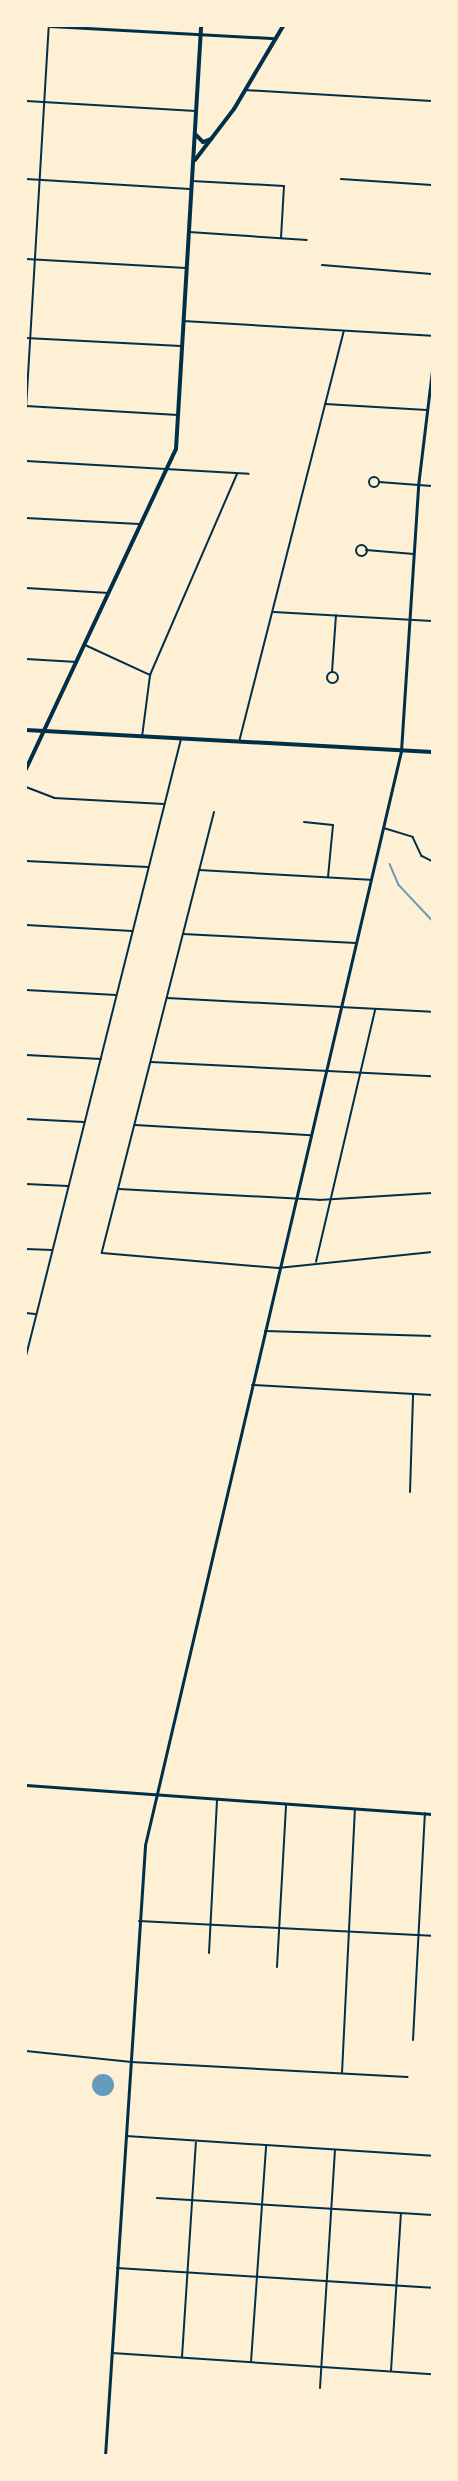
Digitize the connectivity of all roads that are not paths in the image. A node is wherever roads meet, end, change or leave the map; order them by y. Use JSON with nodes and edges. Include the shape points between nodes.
{"nodes":[{"id":1,"x":50,"y":26,"type":"edge"},
{"id":2,"x":201,"y":26,"type":"edge"},
{"id":3,"x":283,"y":26,"type":"edge"},
{"id":4,"x":200,"y":34,"type":"junction"},
{"id":5,"x":275,"y":38,"type":"junction"},
{"id":6,"x":245,"y":90,"type":"junction"},
{"id":7,"x":26,"y":101,"type":"edge"},
{"id":8,"x":432,"y":101,"type":"edge"},
{"id":9,"x":44,"y":102,"type":"junction"},
{"id":10,"x":196,"y":111,"type":"junction"},
{"id":11,"x":195,"y":133,"type":"junction"},
{"id":12,"x":214,"y":136,"type":"junction"},
{"id":13,"x":194,"y":160,"type":"junction"},
{"id":14,"x":26,"y":179,"type":"edge"},
{"id":15,"x":341,"y":179,"type":"dead end"},
{"id":16,"x":40,"y":180,"type":"junction"},
{"id":17,"x":192,"y":181,"type":"junction"},
{"id":18,"x":432,"y":185,"type":"edge"},
{"id":19,"x":192,"y":189,"type":"junction"},
{"id":20,"x":189,"y":232,"type":"junction"},
{"id":21,"x":281,"y":238,"type":"junction"},
{"id":22,"x":307,"y":240,"type":"dead end"},
{"id":23,"x":26,"y":259,"type":"edge"},
{"id":24,"x":35,"y":260,"type":"junction"},
{"id":25,"x":322,"y":265,"type":"dead end"},
{"id":26,"x":186,"y":268,"type":"junction"},
{"id":27,"x":432,"y":274,"type":"edge"},
{"id":28,"x":183,"y":321,"type":"junction"},
{"id":29,"x":344,"y":331,"type":"junction"},
{"id":30,"x":432,"y":336,"type":"edge"},
{"id":31,"x":26,"y":338,"type":"edge"},
{"id":32,"x":30,"y":338,"type":"junction"},
{"id":33,"x":182,"y":346,"type":"junction"},
{"id":34,"x":432,"y":370,"type":"edge"},
{"id":35,"x":325,"y":404,"type":"junction"},
{"id":36,"x":26,"y":407,"type":"edge"},
{"id":37,"x":427,"y":410,"type":"junction"},
{"id":38,"x":178,"y":415,"type":"junction"},
{"id":39,"x":26,"y":461,"type":"edge"},
{"id":40,"x":168,"y":470,"type":"junction"},
{"id":41,"x":237,"y":474,"type":"junction"},
{"id":42,"x":249,"y":474,"type":"dead end"},
{"id":43,"x":379,"y":482,"type":"dead end"},
{"id":44,"x":418,"y":486,"type":"junction"},
{"id":45,"x":432,"y":486,"type":"edge"},
{"id":46,"x":26,"y":518,"type":"edge"},
{"id":47,"x":142,"y":524,"type":"junction"},
{"id":48,"x":366,"y":550,"type":"dead end"},
{"id":49,"x":414,"y":554,"type":"junction"},
{"id":50,"x":26,"y":588,"type":"edge"},
{"id":51,"x":110,"y":593,"type":"junction"},
{"id":52,"x":273,"y":612,"type":"junction"},
{"id":53,"x":336,"y":615,"type":"junction"},
{"id":54,"x":410,"y":620,"type":"junction"},
{"id":55,"x":432,"y":621,"type":"edge"},
{"id":56,"x":85,"y":645,"type":"junction"},
{"id":57,"x":26,"y":659,"type":"edge"},
{"id":58,"x":77,"y":662,"type":"junction"},
{"id":59,"x":332,"y":672,"type":"dead end"},
{"id":60,"x":150,"y":675,"type":"junction"},
{"id":61,"x":26,"y":730,"type":"edge"},
{"id":62,"x":43,"y":731,"type":"junction"},
{"id":63,"x":142,"y":737,"type":"junction"},
{"id":64,"x":181,"y":739,"type":"junction"},
{"id":65,"x":239,"y":742,"type":"junction"},
{"id":66,"x":401,"y":751,"type":"junction"},
{"id":67,"x":432,"y":752,"type":"edge"},
{"id":68,"x":26,"y":769,"type":"edge"},
{"id":69,"x":26,"y":787,"type":"edge"},
{"id":70,"x":165,"y":804,"type":"junction"},
{"id":71,"x":214,"y":812,"type":"dead end"},
{"id":72,"x":304,"y":822,"type":"dead end"},
{"id":73,"x":384,"y":828,"type":"junction"},
{"id":74,"x":26,"y":861,"type":"edge"},
{"id":75,"x":432,"y":861,"type":"edge"},
{"id":76,"x":148,"y":867,"type":"junction"},
{"id":77,"x":199,"y":870,"type":"junction"},
{"id":78,"x":328,"y":878,"type":"junction"},
{"id":79,"x":371,"y":880,"type":"junction"},
{"id":80,"x":26,"y":925,"type":"edge"},
{"id":81,"x":132,"y":931,"type":"junction"},
{"id":82,"x":183,"y":934,"type":"junction"},
{"id":83,"x":356,"y":943,"type":"junction"},
{"id":84,"x":26,"y":990,"type":"edge"},
{"id":85,"x":117,"y":995,"type":"junction"},
{"id":86,"x":167,"y":998,"type":"junction"},
{"id":87,"x":341,"y":1007,"type":"junction"},
{"id":88,"x":375,"y":1009,"type":"junction"},
{"id":89,"x":432,"y":1012,"type":"edge"},
{"id":90,"x":26,"y":1054,"type":"edge"},
{"id":91,"x":101,"y":1059,"type":"junction"},
{"id":92,"x":151,"y":1062,"type":"junction"},
{"id":93,"x":326,"y":1071,"type":"junction"},
{"id":94,"x":360,"y":1073,"type":"junction"},
{"id":95,"x":432,"y":1076,"type":"edge"},
{"id":96,"x":26,"y":1119,"type":"edge"},
{"id":97,"x":84,"y":1122,"type":"junction"},
{"id":98,"x":135,"y":1125,"type":"junction"},
{"id":99,"x":311,"y":1135,"type":"junction"},
{"id":100,"x":26,"y":1184,"type":"edge"},
{"id":101,"x":68,"y":1186,"type":"junction"},
{"id":102,"x":119,"y":1189,"type":"junction"},
{"id":103,"x":432,"y":1193,"type":"edge"},
{"id":104,"x":296,"y":1199,"type":"junction"},
{"id":105,"x":331,"y":1200,"type":"junction"},
{"id":106,"x":26,"y":1249,"type":"edge"},
{"id":107,"x":52,"y":1250,"type":"junction"},
{"id":108,"x":432,"y":1252,"type":"edge"},
{"id":109,"x":316,"y":1264,"type":"junction"},
{"id":110,"x":279,"y":1268,"type":"junction"},
{"id":111,"x":26,"y":1313,"type":"edge"},
{"id":112,"x":36,"y":1314,"type":"junction"},
{"id":113,"x":265,"y":1331,"type":"junction"},
{"id":114,"x":432,"y":1336,"type":"edge"},
{"id":115,"x":26,"y":1356,"type":"edge"},
{"id":116,"x":252,"y":1385,"type":"junction"},
{"id":117,"x":413,"y":1394,"type":"junction"},
{"id":118,"x":432,"y":1395,"type":"edge"},
{"id":119,"x":410,"y":1492,"type":"dead end"},
{"id":120,"x":26,"y":1785,"type":"edge"},
{"id":121,"x":156,"y":1794,"type":"junction"},
{"id":122,"x":217,"y":1799,"type":"junction"},
{"id":123,"x":286,"y":1804,"type":"junction"},
{"id":124,"x":355,"y":1809,"type":"junction"},
{"id":125,"x":425,"y":1813,"type":"junction"},
{"id":126,"x":432,"y":1814,"type":"edge"},
{"id":127,"x":140,"y":1921,"type":"junction"},
{"id":128,"x":210,"y":1925,"type":"junction"},
{"id":129,"x":279,"y":1928,"type":"junction"},
{"id":130,"x":349,"y":1932,"type":"junction"},
{"id":131,"x":418,"y":1935,"type":"junction"},
{"id":132,"x":432,"y":1936,"type":"edge"},
{"id":133,"x":209,"y":1953,"type":"dead end"},
{"id":134,"x":277,"y":1967,"type":"dead end"},
{"id":135,"x":413,"y":2040,"type":"dead end"},
{"id":136,"x":26,"y":2051,"type":"edge"},
{"id":137,"x":131,"y":2062,"type":"junction"},
{"id":138,"x":342,"y":2073,"type":"junction"},
{"id":139,"x":408,"y":2077,"type":"dead end"},
{"id":140,"x":126,"y":2136,"type":"junction"},
{"id":141,"x":196,"y":2141,"type":"junction"},
{"id":142,"x":266,"y":2145,"type":"junction"},
{"id":143,"x":335,"y":2150,"type":"junction"},
{"id":144,"x":432,"y":2156,"type":"edge"},
{"id":145,"x":157,"y":2198,"type":"dead end"},
{"id":146,"x":192,"y":2200,"type":"junction"},
{"id":147,"x":262,"y":2204,"type":"junction"},
{"id":148,"x":332,"y":2209,"type":"junction"},
{"id":149,"x":401,"y":2213,"type":"junction"},
{"id":150,"x":432,"y":2215,"type":"edge"},
{"id":151,"x":117,"y":2268,"type":"junction"},
{"id":152,"x":188,"y":2272,"type":"junction"},
{"id":153,"x":257,"y":2277,"type":"junction"},
{"id":154,"x":327,"y":2282,"type":"junction"},
{"id":155,"x":396,"y":2286,"type":"junction"},
{"id":156,"x":432,"y":2288,"type":"edge"},
{"id":157,"x":112,"y":2353,"type":"junction"},
{"id":158,"x":182,"y":2357,"type":"junction"},
{"id":159,"x":251,"y":2362,"type":"junction"},
{"id":160,"x":321,"y":2367,"type":"junction"},
{"id":161,"x":391,"y":2371,"type":"junction"},
{"id":162,"x":432,"y":2374,"type":"edge"},
{"id":163,"x":320,"y":2388,"type":"dead end"},
{"id":164,"x":105,"y":2456,"type":"edge"}],
"edges":[{"from":1,"to":4,"type":"street"},
{"from":1,"to":9,"type":"street"},
{"from":2,"to":4,"type":"main road"},
{"from":3,"to":5,"type":"main road"},
{"from":4,"to":5,"type":"street"},
{"from":4,"to":10,"type":"main road"},
{"from":5,"to":6,"type":"main road"},
{"from":6,"to":8,"type":"street"},
{"from":6,"to":12,"type":"main road"},
{"from":7,"to":9,"type":"street"},
{"from":9,"to":10,"type":"street"},
{"from":9,"to":16,"type":"street"},
{"from":10,"to":11,"type":"main road"},
{"from":11,"to":12,"type":"main road","via":[[203,142]]},
{"from":11,"to":13,"type":"main road"},
{"from":12,"to":13,"type":"main road"},
{"from":13,"to":17,"type":"main road"},
{"from":14,"to":16,"type":"street"},
{"from":15,"to":18,"type":"street"},
{"from":16,"to":19,"type":"street"},
{"from":16,"to":24,"type":"street"},
{"from":17,"to":19,"type":"main road"},
{"from":17,"to":21,"type":"street","via":[[284,186]]},
{"from":19,"to":20,"type":"main road"},
{"from":20,"to":21,"type":"street"},
{"from":20,"to":26,"type":"main road"},
{"from":21,"to":22,"type":"street"},
{"from":23,"to":24,"type":"street"},
{"from":24,"to":26,"type":"street"},
{"from":24,"to":32,"type":"street"},
{"from":25,"to":27,"type":"street"},
{"from":26,"to":28,"type":"main road"},
{"from":28,"to":29,"type":"street"},
{"from":28,"to":33,"type":"main road"},
{"from":29,"to":30,"type":"street"},
{"from":29,"to":35,"type":"street"},
{"from":31,"to":32,"type":"street"},
{"from":32,"to":33,"type":"street"},
{"from":32,"to":36,"type":"street"},
{"from":33,"to":38,"type":"main road"},
{"from":34,"to":37,"type":"street"},
{"from":35,"to":37,"type":"street"},
{"from":35,"to":52,"type":"street"},
{"from":36,"to":38,"type":"street"},
{"from":37,"to":44,"type":"street"},
{"from":38,"to":40,"type":"main road"},
{"from":39,"to":40,"type":"street"},
{"from":40,"to":41,"type":"street"},
{"from":40,"to":47,"type":"main road"},
{"from":41,"to":42,"type":"street"},
{"from":41,"to":60,"type":"street"},
{"from":43,"to":44,"type":"street"},
{"from":44,"to":45,"type":"street"},
{"from":44,"to":49,"type":"street"},
{"from":46,"to":47,"type":"street"},
{"from":47,"to":51,"type":"main road"},
{"from":48,"to":49,"type":"street"},
{"from":49,"to":54,"type":"street"},
{"from":50,"to":51,"type":"street"},
{"from":51,"to":56,"type":"main road"},
{"from":52,"to":53,"type":"street"},
{"from":52,"to":65,"type":"street"},
{"from":53,"to":54,"type":"street"},
{"from":53,"to":59,"type":"street"},
{"from":54,"to":55,"type":"street"},
{"from":54,"to":66,"type":"street"},
{"from":56,"to":58,"type":"main road"},
{"from":56,"to":60,"type":"street"},
{"from":57,"to":58,"type":"street"},
{"from":58,"to":62,"type":"main road"},
{"from":60,"to":63,"type":"street"},
{"from":61,"to":62,"type":"main road"},
{"from":62,"to":63,"type":"main road"},
{"from":62,"to":68,"type":"main road"},
{"from":63,"to":64,"type":"main road"},
{"from":64,"to":65,"type":"main road"},
{"from":64,"to":70,"type":"street"},
{"from":65,"to":66,"type":"main road"},
{"from":66,"to":67,"type":"main road"},
{"from":66,"to":73,"type":"street"},
{"from":69,"to":70,"type":"street","via":[[54,798]]},
{"from":70,"to":76,"type":"street"},
{"from":71,"to":77,"type":"street"},
{"from":72,"to":78,"type":"street","via":[[333,825]]},
{"from":73,"to":75,"type":"lane","via":[[413,837],[422,856]]},
{"from":73,"to":79,"type":"street"},
{"from":74,"to":76,"type":"street"},
{"from":76,"to":81,"type":"street"},
{"from":77,"to":78,"type":"street"},
{"from":77,"to":82,"type":"street"},
{"from":78,"to":79,"type":"street"},
{"from":79,"to":83,"type":"street"},
{"from":80,"to":81,"type":"street"},
{"from":81,"to":85,"type":"street"},
{"from":82,"to":83,"type":"street"},
{"from":82,"to":86,"type":"street"},
{"from":83,"to":87,"type":"street"},
{"from":84,"to":85,"type":"street"},
{"from":85,"to":91,"type":"street"},
{"from":86,"to":87,"type":"street"},
{"from":86,"to":92,"type":"street"},
{"from":87,"to":88,"type":"street"},
{"from":87,"to":93,"type":"street"},
{"from":88,"to":89,"type":"street"},
{"from":88,"to":94,"type":"lane"},
{"from":90,"to":91,"type":"street"},
{"from":91,"to":97,"type":"street"},
{"from":92,"to":93,"type":"street"},
{"from":92,"to":98,"type":"street"},
{"from":93,"to":94,"type":"street"},
{"from":93,"to":99,"type":"street"},
{"from":94,"to":95,"type":"street"},
{"from":94,"to":105,"type":"lane"},
{"from":96,"to":97,"type":"street"},
{"from":97,"to":101,"type":"street"},
{"from":98,"to":99,"type":"street"},
{"from":98,"to":102,"type":"street"},
{"from":99,"to":104,"type":"street"},
{"from":100,"to":101,"type":"street"},
{"from":101,"to":107,"type":"street"},
{"from":102,"to":104,"type":"street"},
{"from":102,"to":110,"type":"street","via":[[102,1253]]},
{"from":103,"to":105,"type":"street"},
{"from":104,"to":105,"type":"street"},
{"from":104,"to":110,"type":"street"},
{"from":105,"to":109,"type":"lane"},
{"from":106,"to":107,"type":"street"},
{"from":107,"to":112,"type":"street"},
{"from":108,"to":109,"type":"street"},
{"from":109,"to":110,"type":"street"},
{"from":110,"to":113,"type":"street"},
{"from":111,"to":112,"type":"street"},
{"from":112,"to":115,"type":"street"},
{"from":113,"to":114,"type":"street"},
{"from":113,"to":116,"type":"street"},
{"from":116,"to":117,"type":"street"},
{"from":116,"to":121,"type":"street"},
{"from":117,"to":118,"type":"street"},
{"from":117,"to":119,"type":"street"},
{"from":120,"to":121,"type":"street"},
{"from":121,"to":122,"type":"street"},
{"from":121,"to":127,"type":"street"},
{"from":122,"to":123,"type":"street"},
{"from":122,"to":128,"type":"street"},
{"from":123,"to":124,"type":"street"},
{"from":123,"to":129,"type":"street"},
{"from":124,"to":125,"type":"street"},
{"from":124,"to":130,"type":"street"},
{"from":125,"to":126,"type":"street"},
{"from":125,"to":131,"type":"street"},
{"from":127,"to":128,"type":"street"},
{"from":127,"to":137,"type":"street"},
{"from":128,"to":129,"type":"street"},
{"from":128,"to":133,"type":"street"},
{"from":129,"to":130,"type":"street"},
{"from":129,"to":134,"type":"street"},
{"from":130,"to":131,"type":"street"},
{"from":130,"to":138,"type":"street"},
{"from":131,"to":132,"type":"street"},
{"from":131,"to":135,"type":"street"},
{"from":136,"to":137,"type":"street"},
{"from":137,"to":138,"type":"street"},
{"from":137,"to":140,"type":"street"},
{"from":138,"to":139,"type":"street"},
{"from":140,"to":141,"type":"street"},
{"from":140,"to":151,"type":"street"},
{"from":141,"to":142,"type":"street"},
{"from":141,"to":146,"type":"street"},
{"from":142,"to":143,"type":"street"},
{"from":142,"to":147,"type":"street"},
{"from":143,"to":144,"type":"street"},
{"from":143,"to":148,"type":"street"},
{"from":145,"to":146,"type":"lane"},
{"from":146,"to":147,"type":"lane"},
{"from":146,"to":152,"type":"street"},
{"from":147,"to":148,"type":"lane"},
{"from":147,"to":153,"type":"street"},
{"from":148,"to":149,"type":"lane"},
{"from":148,"to":154,"type":"street"},
{"from":149,"to":150,"type":"lane"},
{"from":149,"to":155,"type":"street"},
{"from":151,"to":152,"type":"street"},
{"from":151,"to":157,"type":"street"},
{"from":152,"to":153,"type":"street"},
{"from":152,"to":158,"type":"street"},
{"from":153,"to":154,"type":"street"},
{"from":153,"to":159,"type":"street"},
{"from":154,"to":155,"type":"street"},
{"from":154,"to":160,"type":"street"},
{"from":155,"to":156,"type":"street"},
{"from":155,"to":161,"type":"street"},
{"from":157,"to":158,"type":"street"},
{"from":157,"to":164,"type":"street"},
{"from":158,"to":159,"type":"street"},
{"from":159,"to":160,"type":"street"},
{"from":160,"to":161,"type":"street"},
{"from":160,"to":163,"type":"street"},
{"from":161,"to":162,"type":"street"}]}
